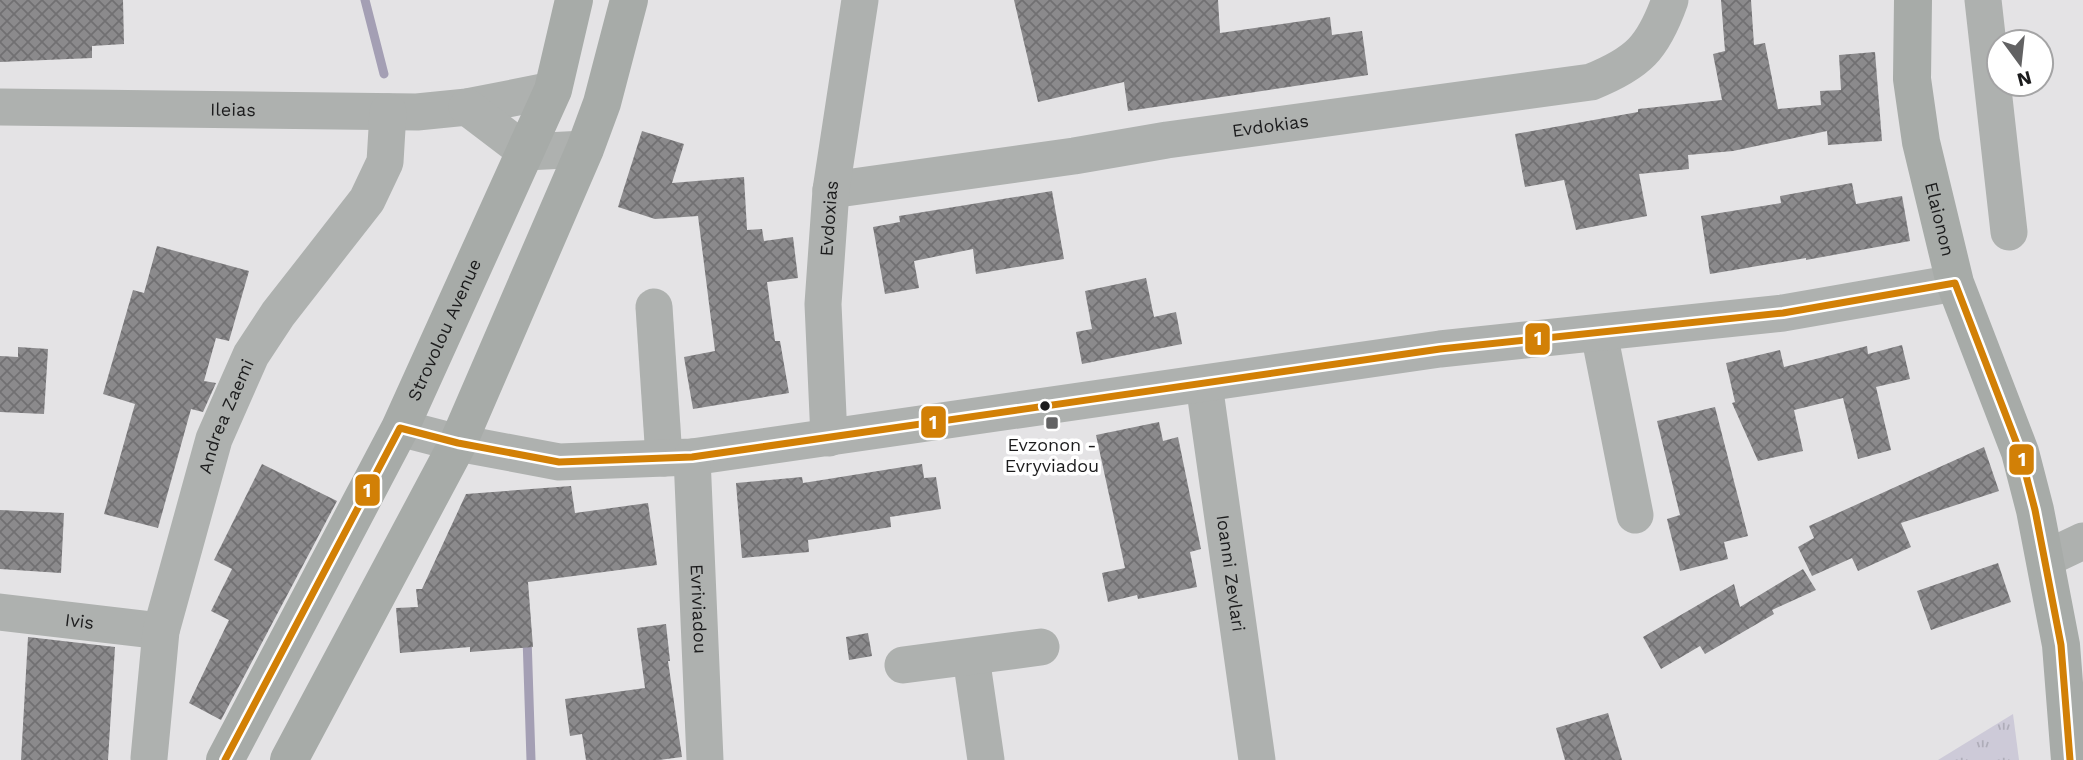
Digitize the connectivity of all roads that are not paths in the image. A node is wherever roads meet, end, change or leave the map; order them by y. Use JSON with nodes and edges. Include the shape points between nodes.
{"nodes":[{"id":1,"x":574,"y":0,"type":"edge"},
{"id":2,"x":629,"y":0,"type":"edge"},
{"id":3,"x":860,"y":0,"type":"edge"},
{"id":4,"x":1670,"y":0,"type":"edge"},
{"id":5,"x":1913,"y":0,"type":"edge"},
{"id":6,"x":1983,"y":0,"type":"edge"},
{"id":7,"x":553,"y":90,"type":"junction"},
{"id":8,"x":0,"y":107,"type":"edge"},
{"id":9,"x":467,"y":107,"type":"junction"},
{"id":10,"x":388,"y":112,"type":"junction"},
{"id":11,"x":585,"y":149,"type":"junction"},
{"id":12,"x":526,"y":152,"type":"junction"},
{"id":13,"x":831,"y":190,"type":"junction"},
{"id":14,"x":2009,"y":232,"type":"dead end"},
{"id":15,"x":1955,"y":283,"type":"junction"},
{"id":16,"x":654,"y":307,"type":"dead end"},
{"id":17,"x":1599,"y":334,"type":"junction"},
{"id":18,"x":1204,"y":384,"type":"junction"},
{"id":19,"x":400,"y":428,"type":"junction"},
{"id":20,"x":829,"y":438,"type":"junction"},
{"id":21,"x":458,"y":443,"type":"junction"},
{"id":22,"x":678,"y":458,"type":"junction"},
{"id":23,"x":1635,"y":516,"type":"dead end"},
{"id":24,"x":2083,"y":541,"type":"edge"},
{"id":25,"x":2045,"y":559,"type":"junction"},
{"id":26,"x":0,"y":612,"type":"edge"},
{"id":27,"x":161,"y":631,"type":"junction"},
{"id":28,"x":1041,"y":647,"type":"dead end"},
{"id":29,"x":971,"y":657,"type":"junction"},
{"id":30,"x":903,"y":665,"type":"dead end"},
{"id":31,"x":149,"y":758,"type":"dead end"},
{"id":32,"x":225,"y":760,"type":"edge"},
{"id":33,"x":289,"y":760,"type":"edge"},
{"id":34,"x":705,"y":760,"type":"edge"},
{"id":35,"x":986,"y":760,"type":"edge"},
{"id":36,"x":1257,"y":760,"type":"edge"},
{"id":37,"x":2070,"y":760,"type":"edge"}],
"edges":[{"from":1,"to":7,"type":"main road","name":"Strovolou Avenue"},
{"from":2,"to":11,"type":"main road"},
{"from":3,"to":13,"type":"street","name":"Evdoxias"},
{"from":4,"to":13,"type":"street","name":"Evdokias","via":[[1643,53],[1621,70],[1591,82]]},
{"from":5,"to":15,"type":"main road","name":"Elaionon","via":[[1916,113]]},
{"from":6,"to":14,"type":"street"},
{"from":7,"to":9,"type":"street","name":"Ileias"},
{"from":7,"to":12,"type":"main road","name":"Strovolou Avenue"},
{"from":8,"to":10,"type":"street","name":"Ileias"},
{"from":9,"to":10,"type":"street","name":"Ileias"},
{"from":9,"to":12,"type":"street"},
{"from":10,"to":27,"type":"street","name":"Andrea Zaemi","via":[[385,162],[367,200],[251,355],[214,439]]},
{"from":11,"to":12,"type":"street"},
{"from":11,"to":21,"type":"main road"},
{"from":12,"to":19,"type":"main road","name":"Strovolou Avenue"},
{"from":13,"to":20,"type":"street","name":"Evdoxias","via":[[823,304]]},
{"from":15,"to":17,"type":"street","via":[[1783,313]]},
{"from":15,"to":25,"type":"main road","name":"Elaionon","via":[[2020,452]]},
{"from":16,"to":22,"type":"street","name":"Evriviadou"},
{"from":17,"to":18,"type":"street","via":[[1440,349]]},
{"from":17,"to":23,"type":"street"},
{"from":18,"to":20,"type":"street"},
{"from":18,"to":36,"type":"street","name":"Ioanni Zevlari"},
{"from":19,"to":21,"type":"street"},
{"from":19,"to":32,"type":"main road","name":"Strovolou Avenue"},
{"from":20,"to":22,"type":"street"},
{"from":21,"to":22,"type":"street","via":[[559,462]]},
{"from":21,"to":33,"type":"main road"},
{"from":22,"to":34,"type":"street","name":"Evriviadou"},
{"from":24,"to":25,"type":"street"},
{"from":25,"to":37,"type":"main road","name":"Elaionon","via":[[2061,645]]},
{"from":26,"to":27,"type":"street","name":"Ivis"},
{"from":27,"to":31,"type":"street","name":"Andrea Zaemi"},
{"from":28,"to":29,"type":"street"},
{"from":29,"to":30,"type":"street"},
{"from":29,"to":35,"type":"street"}]}
